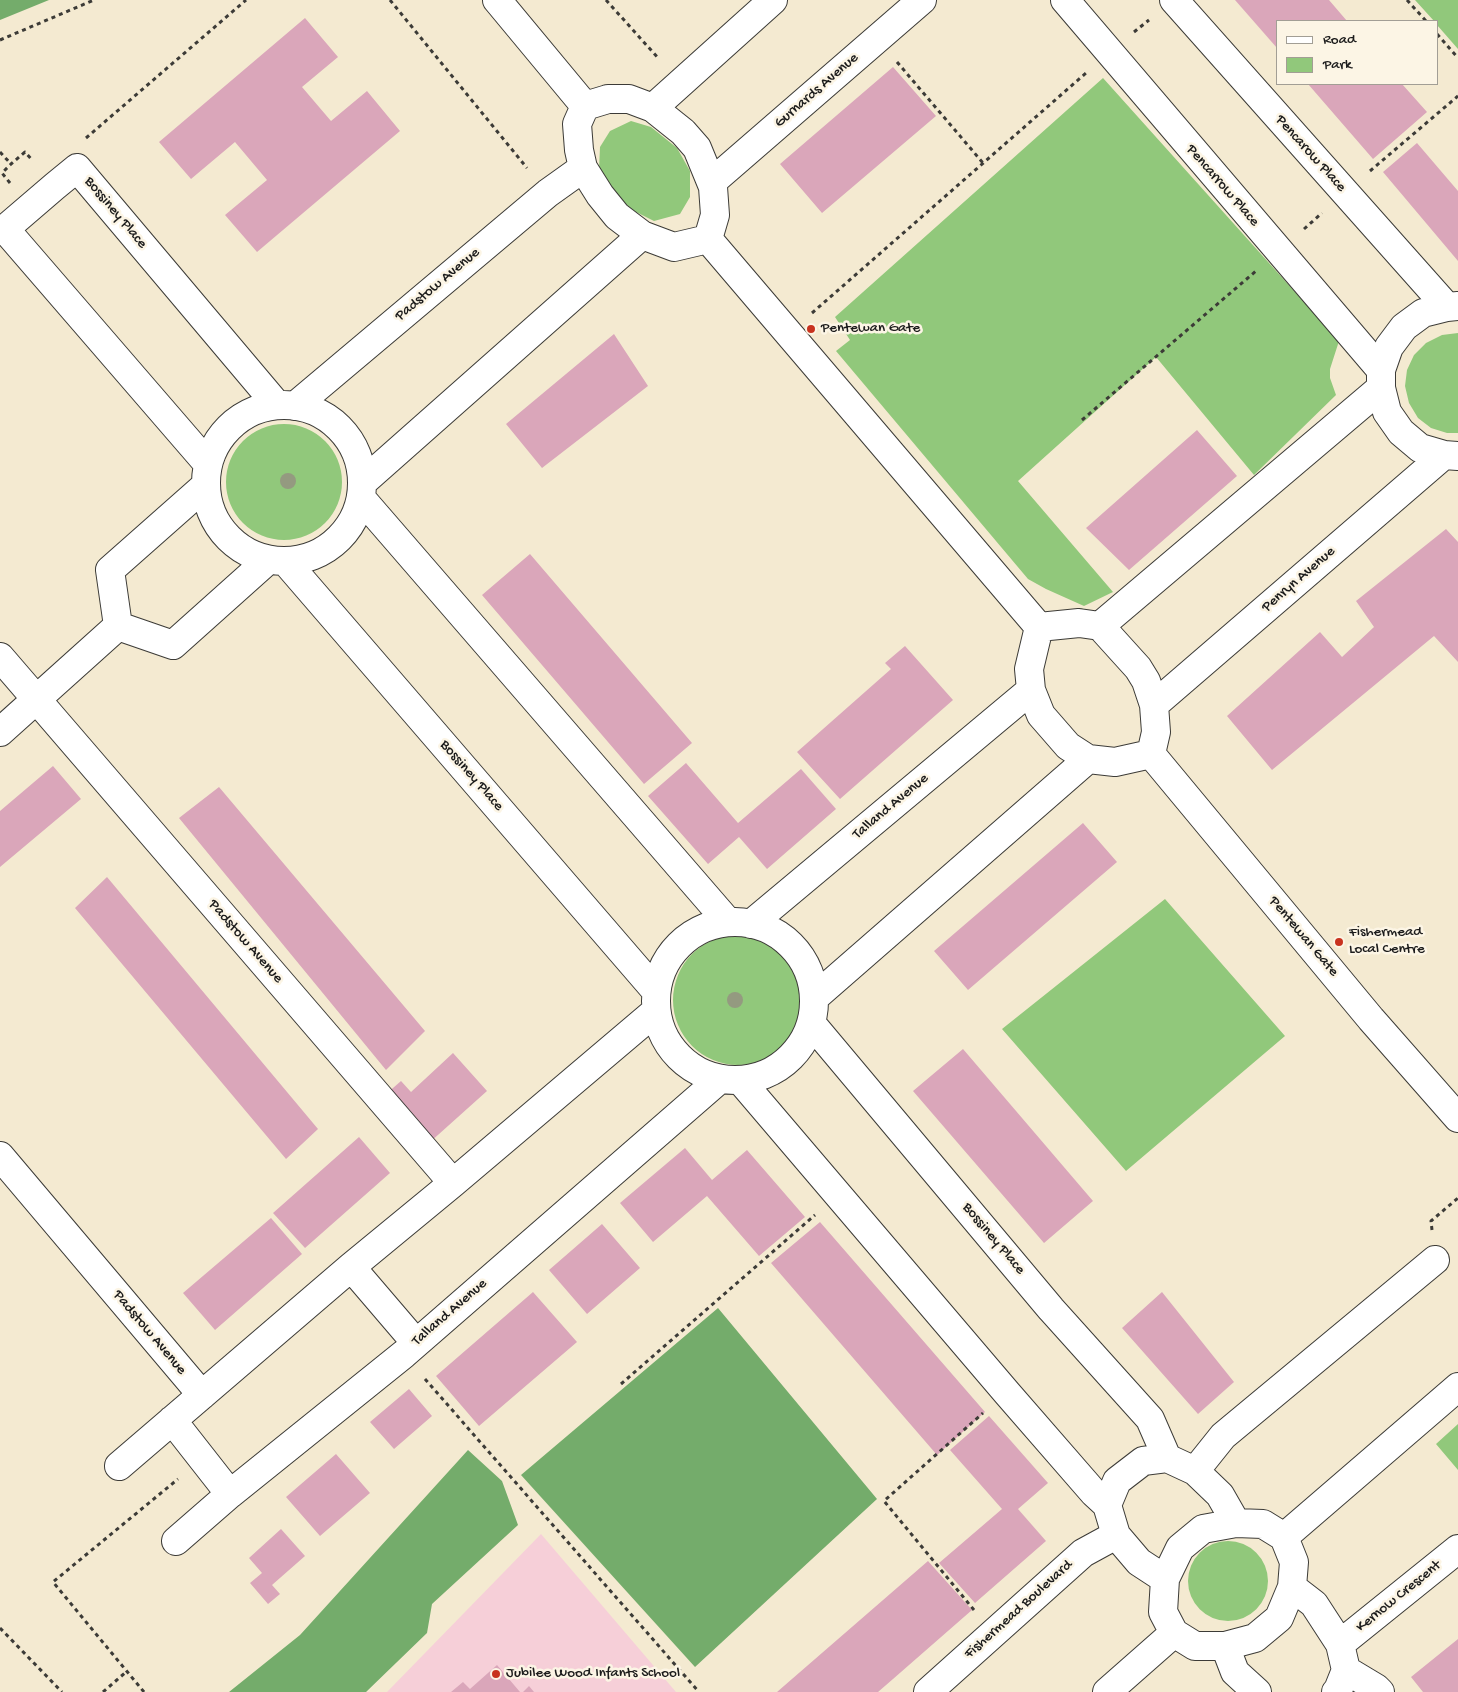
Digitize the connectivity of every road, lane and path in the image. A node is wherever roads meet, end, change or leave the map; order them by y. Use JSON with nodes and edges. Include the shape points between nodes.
{"nodes":[{"id":1,"x":94,"y":0,"type":"edge"},
{"id":2,"x":246,"y":0,"type":"edge"},
{"id":3,"x":390,"y":0,"type":"edge"},
{"id":4,"x":497,"y":0,"type":"edge"},
{"id":5,"x":606,"y":0,"type":"edge"},
{"id":6,"x":773,"y":0,"type":"edge"},
{"id":7,"x":922,"y":0,"type":"edge"},
{"id":8,"x":1065,"y":0,"type":"edge"},
{"id":9,"x":1174,"y":0,"type":"edge"},
{"id":10,"x":1407,"y":0,"type":"edge"},
{"id":11,"x":1151,"y":18,"type":"dead end"},
{"id":12,"x":1425,"y":20,"type":"edge"},
{"id":13,"x":1438,"y":35,"type":"edge"},
{"id":14,"x":877,"y":39,"type":"junction"},
{"id":15,"x":0,"y":40,"type":"edge"},
{"id":16,"x":1109,"y":53,"type":"junction"},
{"id":17,"x":1458,"y":58,"type":"edge"},
{"id":18,"x":679,"y":83,"type":"junction"},
{"id":19,"x":585,"y":106,"type":"junction"},
{"id":20,"x":653,"y":108,"type":"junction"},
{"id":21,"x":81,"y":142,"type":"dead end"},
{"id":22,"x":0,"y":152,"type":"edge"},
{"id":23,"x":983,"y":163,"type":"junction"},
{"id":24,"x":11,"y":164,"type":"dead end"},
{"id":25,"x":583,"y":168,"type":"junction"},
{"id":26,"x":712,"y":182,"type":"junction"},
{"id":27,"x":548,"y":193,"type":"junction"},
{"id":28,"x":642,"y":236,"type":"junction"},
{"id":29,"x":708,"y":239,"type":"junction"},
{"id":30,"x":1452,"y":307,"type":"edge"},
{"id":31,"x":788,"y":333,"type":"junction"},
{"id":32,"x":1381,"y":379,"type":"junction"},
{"id":33,"x":286,"y":406,"type":"junction"},
{"id":34,"x":1451,"y":456,"type":"edge"},
{"id":35,"x":206,"y":475,"type":"junction"},
{"id":36,"x":362,"y":490,"type":"junction"},
{"id":37,"x":277,"y":561,"type":"junction"},
{"id":38,"x":118,"y":626,"type":"junction"},
{"id":39,"x":1100,"y":626,"type":"junction"},
{"id":40,"x":1039,"y":627,"type":"junction"},
{"id":41,"x":0,"y":657,"type":"edge"},
{"id":42,"x":1031,"y":690,"type":"junction"},
{"id":43,"x":37,"y":700,"type":"junction"},
{"id":44,"x":1154,"y":705,"type":"junction"},
{"id":45,"x":0,"y":732,"type":"edge"},
{"id":46,"x":1151,"y":754,"type":"junction"},
{"id":47,"x":1088,"y":759,"type":"junction"},
{"id":48,"x":739,"y":923,"type":"junction"},
{"id":49,"x":656,"y":1001,"type":"junction"},
{"id":50,"x":813,"y":1011,"type":"junction"},
{"id":51,"x":731,"y":1080,"type":"junction"},
{"id":52,"x":1458,"y":1118,"type":"edge"},
{"id":53,"x":0,"y":1156,"type":"edge"},
{"id":54,"x":453,"y":1183,"type":"junction"},
{"id":55,"x":838,"y":1195,"type":"junction"},
{"id":56,"x":1458,"y":1198,"type":"edge"},
{"id":57,"x":1435,"y":1260,"type":"joint"},
{"id":58,"x":351,"y":1267,"type":"junction"},
{"id":59,"x":410,"y":1348,"type":"junction"},
{"id":60,"x":620,"y":1384,"type":"dead end"},
{"id":61,"x":1458,"y":1387,"type":"edge"},
{"id":62,"x":1007,"y":1393,"type":"junction"},
{"id":63,"x":202,"y":1395,"type":"junction"},
{"id":64,"x":172,"y":1420,"type":"junction"},
{"id":65,"x":203,"y":1458,"type":"junction"},
{"id":66,"x":1166,"y":1458,"type":"junction"},
{"id":67,"x":119,"y":1466,"type":"dead end"},
{"id":68,"x":1195,"y":1471,"type":"junction"},
{"id":69,"x":230,"y":1494,"type":"junction"},
{"id":70,"x":1107,"y":1505,"type":"junction"},
{"id":71,"x":1236,"y":1523,"type":"junction"},
{"id":72,"x":1116,"y":1535,"type":"junction"},
{"id":73,"x":1284,"y":1537,"type":"junction"},
{"id":74,"x":176,"y":1541,"type":"dead end"},
{"id":75,"x":1458,"y":1549,"type":"edge"},
{"id":76,"x":1165,"y":1579,"type":"junction"},
{"id":77,"x":1292,"y":1587,"type":"junction"},
{"id":78,"x":0,"y":1628,"type":"edge"},
{"id":79,"x":1174,"y":1633,"type":"junction"},
{"id":80,"x":993,"y":1634,"type":"junction"},
{"id":81,"x":1225,"y":1646,"type":"junction"},
{"id":82,"x":1340,"y":1669,"type":"edge"},
{"id":83,"x":126,"y":1672,"type":"junction"},
{"id":84,"x":62,"y":1692,"type":"edge"},
{"id":85,"x":103,"y":1692,"type":"edge"},
{"id":86,"x":144,"y":1692,"type":"edge"},
{"id":87,"x":699,"y":1692,"type":"edge"},
{"id":88,"x":928,"y":1692,"type":"edge"},
{"id":89,"x":1107,"y":1692,"type":"edge"},
{"id":90,"x":1257,"y":1692,"type":"edge"},
{"id":91,"x":1380,"y":1692,"type":"edge"}],
"edges":[{"from":1,"to":15,"type":"path"},
{"from":2,"to":21,"type":"path"},
{"from":3,"to":27,"type":"path"},
{"from":4,"to":19,"type":"street"},
{"from":5,"to":18,"type":"path"},
{"from":6,"to":18,"type":"street"},
{"from":7,"to":14,"type":"street","name":"Gurnards Avenue"},
{"from":8,"to":16,"type":"street","name":"Pencarrow Place"},
{"from":9,"to":30,"type":"street","name":"Pencarow Place"},
{"from":10,"to":12,"type":"path"},
{"from":11,"to":16,"type":"path"},
{"from":13,"to":17,"type":"path"},
{"from":14,"to":23,"type":"path"},
{"from":14,"to":26,"type":"street","name":"Gurnards Avenue"},
{"from":16,"to":23,"type":"path"},
{"from":16,"to":32,"type":"street","name":"Pencarrow Place"},
{"from":18,"to":20,"type":"street"},
{"from":19,"to":20,"type":"street","via":[[608,99],[629,99]]},
{"from":19,"to":25,"type":"street","via":[[577,124],[578,150]]},
{"from":20,"to":26,"type":"street","via":[[697,148]]},
{"from":22,"to":24,"type":"path"},
{"from":23,"to":31,"type":"path"},
{"from":25,"to":27,"type":"street","name":"Padstow Avenue"},
{"from":25,"to":28,"type":"street","via":[[616,216]]},
{"from":26,"to":29,"type":"street","via":[[715,215]]},
{"from":27,"to":33,"type":"street","name":"Padstow Avenue"},
{"from":28,"to":29,"type":"street","via":[[674,248]]},
{"from":28,"to":36,"type":"street"},
{"from":29,"to":31,"type":"street"},
{"from":30,"to":32,"type":"street","via":[[1423,313],[1404,327],[1389,346]]},
{"from":31,"to":40,"type":"street"},
{"from":32,"to":34,"type":"street","via":[[1387,412],[1401,432],[1420,448]]},
{"from":32,"to":39,"type":"street"},
{"from":33,"to":35,"type":"street","via":[[254,411],[233,424],[217,442]]},
{"from":33,"to":35,"type":"street","name":"Bossiney Place","via":[[77,168],[55,186],[6,229]]},
{"from":33,"to":36,"type":"street","via":[[316,412],[345,434],[359,460]]},
{"from":34,"to":44,"type":"street","name":"Penryn Avenue"},
{"from":35,"to":37,"type":"street","via":[[210,511],[224,534],[244,551]]},
{"from":35,"to":38,"type":"street","via":[[110,570]]},
{"from":36,"to":37,"type":"street","via":[[352,523],[335,543],[312,557]]},
{"from":36,"to":48,"type":"street"},
{"from":37,"to":38,"type":"street","via":[[173,645]]},
{"from":37,"to":49,"type":"street","name":"Bossiney Place"},
{"from":38,"to":43,"type":"street"},
{"from":39,"to":40,"type":"street","via":[[1079,623]]},
{"from":39,"to":44,"type":"street","via":[[1138,668]]},
{"from":40,"to":42,"type":"street","via":[[1029,669]]},
{"from":41,"to":43,"type":"street","name":"Padstow Avenue"},
{"from":42,"to":47,"type":"street","via":[[1041,715],[1068,746]]},
{"from":42,"to":48,"type":"street","name":"Talland Avenue"},
{"from":43,"to":45,"type":"street"},
{"from":43,"to":54,"type":"street","name":"Padstow Avenue"},
{"from":44,"to":46,"type":"street","via":[[1156,732]]},
{"from":46,"to":47,"type":"street","via":[[1115,762]]},
{"from":46,"to":52,"type":"street","name":"Pentewan Gate"},
{"from":47,"to":50,"type":"street"},
{"from":48,"to":49,"type":"street","via":[[702,929],[680,944],[664,966]]},
{"from":48,"to":50,"type":"street","via":[[776,933],[796,950],[809,972]]},
{"from":49,"to":51,"type":"street","via":[[663,1035],[677,1055],[697,1071]]},
{"from":49,"to":54,"type":"street"},
{"from":50,"to":51,"type":"street","via":[[801,1045],[785,1063],[764,1074]]},
{"from":50,"to":66,"type":"street","name":"Bossiney Place","via":[[1051,1309],[1150,1419]]},
{"from":51,"to":55,"type":"street"},
{"from":51,"to":59,"type":"street","name":"Talland Avenue"},
{"from":53,"to":63,"type":"street","name":"Padstow Avenue"},
{"from":54,"to":58,"type":"street"},
{"from":55,"to":60,"type":"path"},
{"from":55,"to":62,"type":"street"},
{"from":56,"to":57,"type":"path","via":[[1431,1221]]},
{"from":57,"to":68,"type":"street","via":[[1223,1436]]},
{"from":58,"to":59,"type":"street"},
{"from":58,"to":63,"type":"street"},
{"from":59,"to":69,"type":"street","name":"Talland Avenue"},
{"from":59,"to":87,"type":"path"},
{"from":61,"to":73,"type":"street"},
{"from":62,"to":70,"type":"street"},
{"from":62,"to":80,"type":"path","via":[[884,1501]]},
{"from":63,"to":64,"type":"street"},
{"from":64,"to":65,"type":"street"},
{"from":64,"to":67,"type":"street"},
{"from":65,"to":69,"type":"street"},
{"from":65,"to":83,"type":"path","via":[[53,1582]]},
{"from":66,"to":68,"type":"street"},
{"from":66,"to":70,"type":"street","via":[[1143,1461],[1117,1481]]},
{"from":68,"to":71,"type":"street","via":[[1220,1495]]},
{"from":69,"to":74,"type":"street","name":"Talland Avenue"},
{"from":70,"to":72,"type":"street"},
{"from":71,"to":73,"type":"street","via":[[1263,1524]]},
{"from":71,"to":76,"type":"street","via":[[1203,1528],[1180,1548]]},
{"from":72,"to":76,"type":"street","via":[[1139,1562]]},
{"from":72,"to":80,"type":"street","name":"Fishermead Boulevard","via":[[1083,1553]]},
{"from":73,"to":77,"type":"street","via":[[1294,1562]]},
{"from":75,"to":82,"type":"street","name":"Kernow Crescent"},
{"from":76,"to":79,"type":"street","via":[[1163,1612]]},
{"from":77,"to":81,"type":"street","via":[[1279,1618],[1255,1638]]},
{"from":77,"to":82,"type":"street","via":[[1314,1604]]},
{"from":78,"to":84,"type":"path"},
{"from":79,"to":81,"type":"street","via":[[1195,1646]]},
{"from":79,"to":89,"type":"street"},
{"from":80,"to":88,"type":"street","name":"Fishermead Boulevard"},
{"from":81,"to":90,"type":"street","via":[[1235,1672]]},
{"from":82,"to":91,"type":"street"},
{"from":83,"to":85,"type":"path"},
{"from":83,"to":86,"type":"path"}]}
